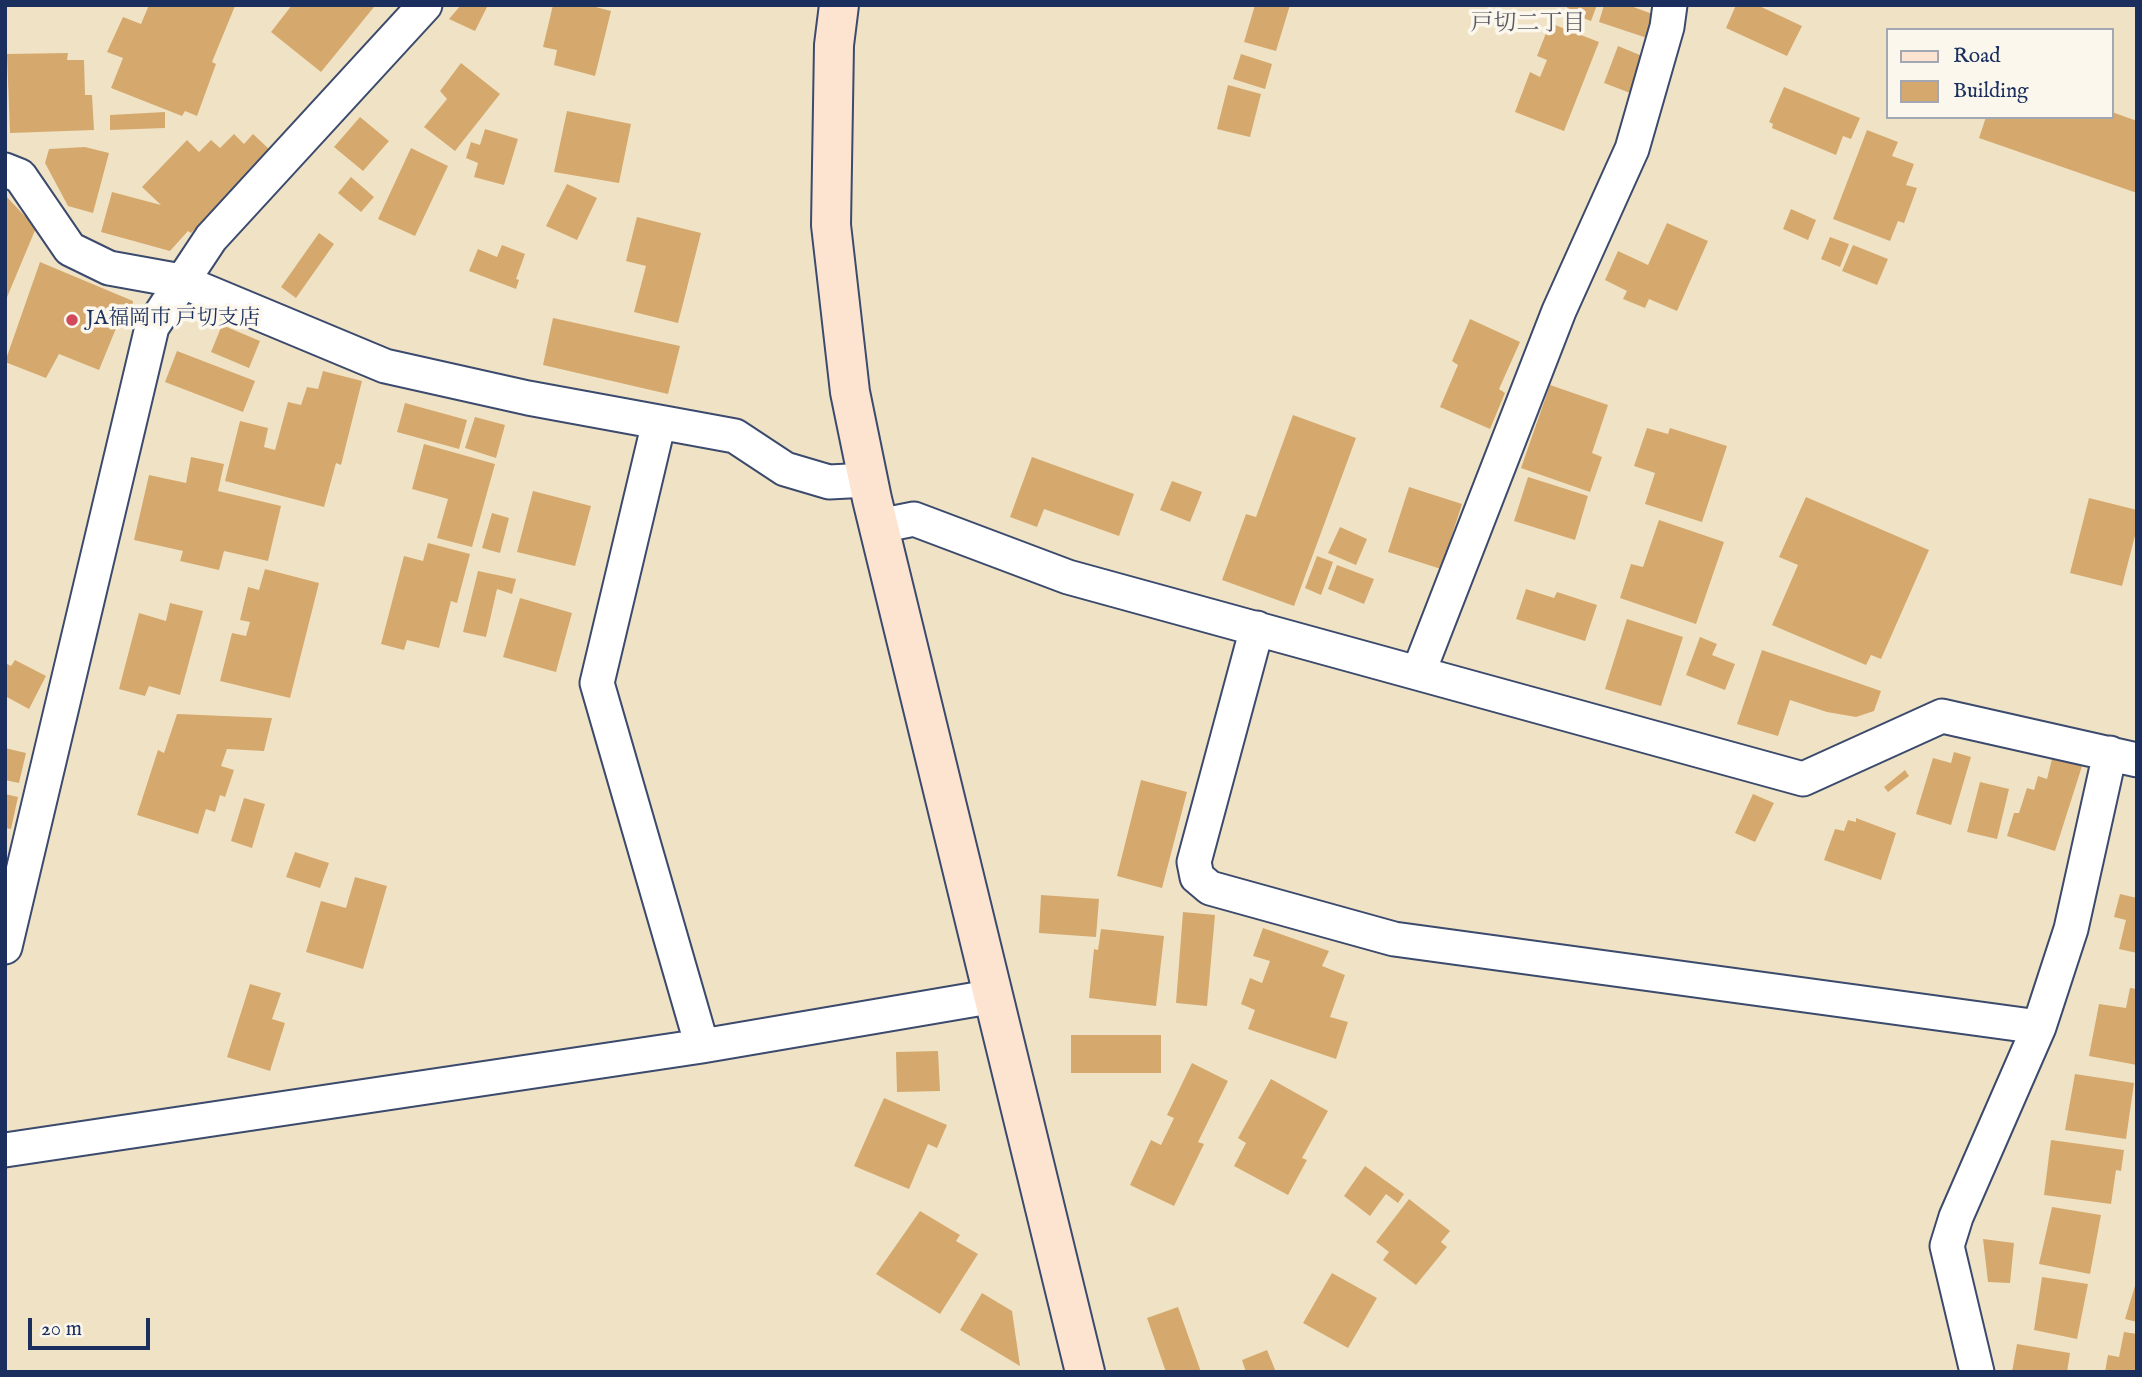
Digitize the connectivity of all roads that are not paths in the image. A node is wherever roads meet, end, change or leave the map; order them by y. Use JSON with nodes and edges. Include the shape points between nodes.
{"nodes":[{"id":1,"x":425,"y":5,"type":"edge"},
{"id":2,"x":839,"y":5,"type":"edge"},
{"id":3,"x":1670,"y":5,"type":"edge"},
{"id":4,"x":5,"y":170,"type":"edge"},
{"id":5,"x":181,"y":281,"type":"junction"},
{"id":6,"x":659,"y":422,"type":"junction"},
{"id":7,"x":868,"y":480,"type":"junction"},
{"id":8,"x":879,"y":526,"type":"junction"},
{"id":9,"x":1257,"y":628,"type":"junction"},
{"id":10,"x":1419,"y":671,"type":"junction"},
{"id":11,"x":2124,"y":757,"type":"edge"},
{"id":12,"x":5,"y":947,"type":"edge"},
{"id":13,"x":995,"y":996,"type":"junction"},
{"id":14,"x":2039,"y":1027,"type":"junction"},
{"id":15,"x":702,"y":1046,"type":"junction"},
{"id":16,"x":5,"y":1150,"type":"edge"},
{"id":17,"x":1085,"y":1372,"type":"edge"},
{"id":18,"x":1977,"y":1372,"type":"edge"}],
"edges":[{"from":1,"to":5,"type":"street","via":[[211,238]]},
{"from":2,"to":7,"type":"street","via":[[834,45],[831,226],[850,393]]},
{"from":3,"to":10,"type":"street","via":[[1632,149],[1559,311]]},
{"from":4,"to":5,"type":"street","via":[[20,176],[70,249],[109,268]]},
{"from":5,"to":6,"type":"street","via":[[385,366]]},
{"from":5,"to":12,"type":"street","via":[[152,327]]},
{"from":6,"to":7,"type":"street","via":[[735,436],[785,469],[829,482]]},
{"from":6,"to":15,"type":"street","via":[[597,683]]},
{"from":7,"to":8,"type":"street"},
{"from":8,"to":9,"type":"street","via":[[914,519],[1068,577]]},
{"from":8,"to":13,"type":"street"},
{"from":9,"to":10,"type":"street"},
{"from":9,"to":14,"type":"street","via":[[1194,862],[1198,877],[1210,888],[1394,939]]},
{"from":10,"to":11,"type":"street","via":[[1803,779],[1942,716]]},
{"from":11,"to":14,"type":"street"},
{"from":13,"to":15,"type":"street"},
{"from":13,"to":17,"type":"street"},
{"from":14,"to":18,"type":"street","via":[[1947,1246]]},
{"from":15,"to":16,"type":"street"}]}
